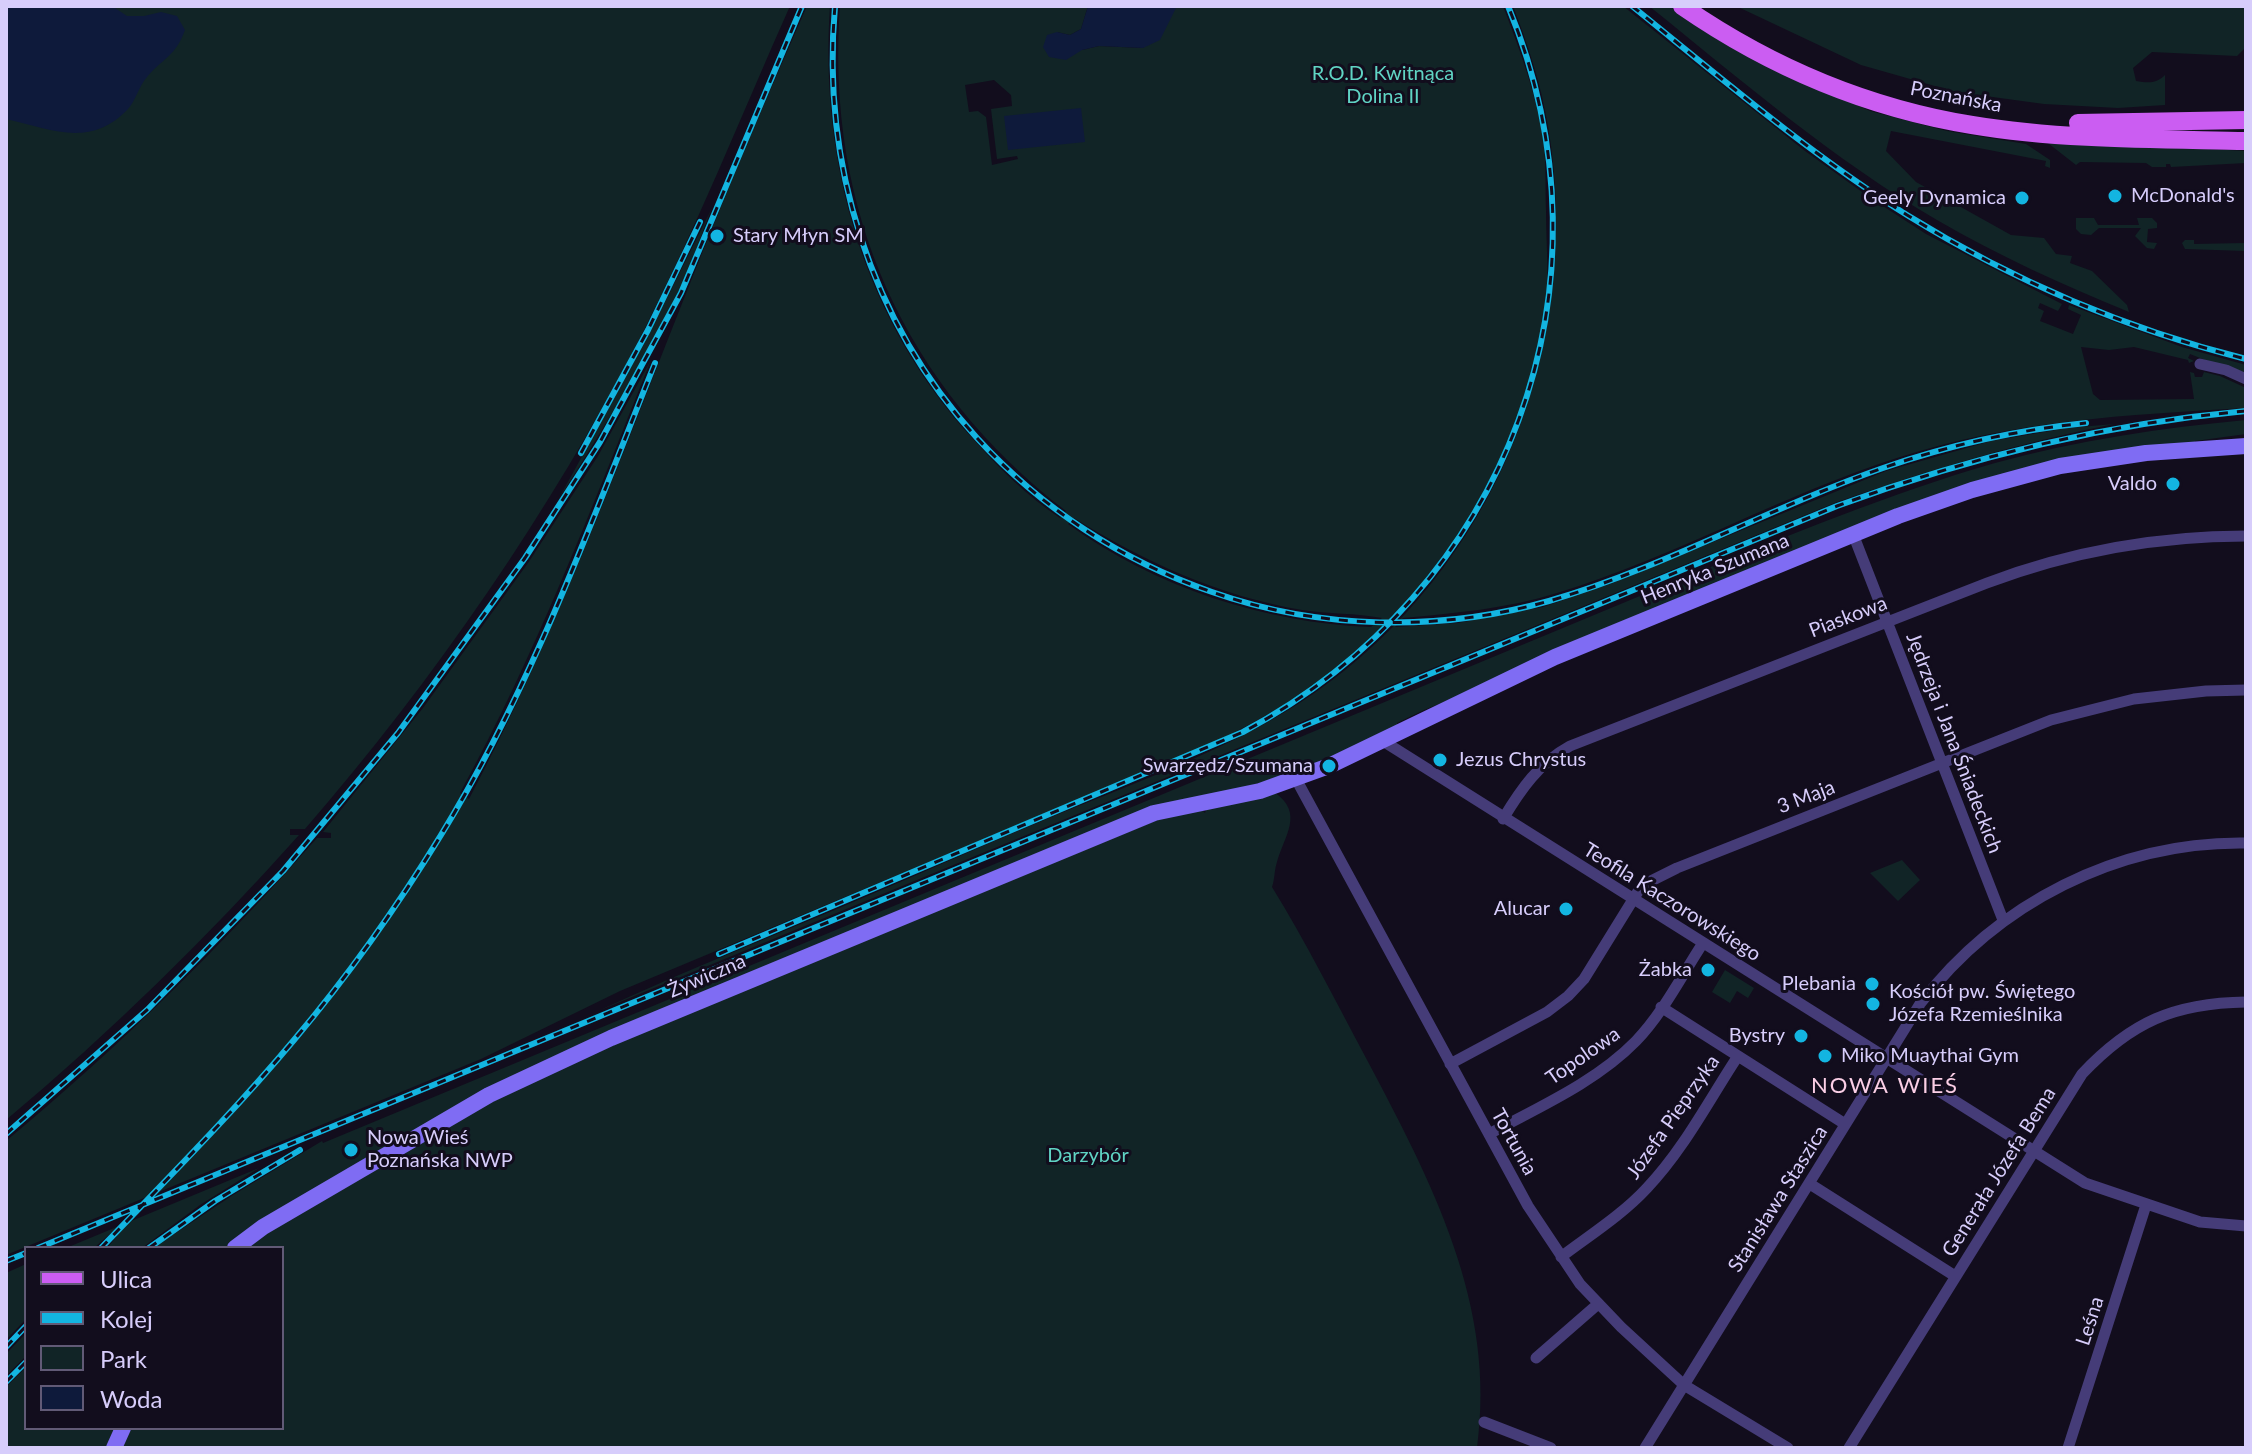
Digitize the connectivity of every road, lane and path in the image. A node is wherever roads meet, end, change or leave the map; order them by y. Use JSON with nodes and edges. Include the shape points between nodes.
{"nodes":[{"id":1,"x":1682,"y":6,"type":"edge"},
{"id":2,"x":1702,"y":6,"type":"edge"},
{"id":3,"x":2246,"y":120,"type":"edge"},
{"id":4,"x":2246,"y":141,"type":"edge"},
{"id":5,"x":2200,"y":364,"type":"dead end"},
{"id":6,"x":2246,"y":379,"type":"edge"},
{"id":7,"x":2246,"y":446,"type":"edge"},
{"id":8,"x":1853,"y":534,"type":"junction"},
{"id":9,"x":2246,"y":536,"type":"edge"},
{"id":10,"x":1888,"y":621,"type":"junction"},
{"id":11,"x":2246,"y":690,"type":"edge"},
{"id":12,"x":1383,"y":741,"type":"junction"},
{"id":13,"x":1942,"y":763,"type":"junction"},
{"id":14,"x":1296,"y":779,"type":"junction"},
{"id":15,"x":1221,"y":800,"type":"joint"},
{"id":16,"x":1503,"y":819,"type":"junction"},
{"id":17,"x":2246,"y":843,"type":"edge"},
{"id":18,"x":1633,"y":899,"type":"junction"},
{"id":19,"x":2003,"y":920,"type":"junction"},
{"id":20,"x":1703,"y":943,"type":"junction"},
{"id":21,"x":2246,"y":1002,"type":"edge"},
{"id":22,"x":1661,"y":1007,"type":"junction"},
{"id":23,"x":1738,"y":1056,"type":"junction"},
{"id":24,"x":1887,"y":1058,"type":"junction"},
{"id":25,"x":1450,"y":1064,"type":"junction"},
{"id":26,"x":1845,"y":1124,"type":"junction"},
{"id":27,"x":1489,"y":1134,"type":"junction"},
{"id":28,"x":2034,"y":1151,"type":"junction"},
{"id":29,"x":1810,"y":1184,"type":"junction"},
{"id":30,"x":2146,"y":1205,"type":"junction"},
{"id":31,"x":2246,"y":1226,"type":"edge"},
{"id":32,"x":238,"y":1246,"type":"edge"},
{"id":33,"x":1561,"y":1257,"type":"junction"},
{"id":34,"x":1955,"y":1276,"type":"junction"},
{"id":35,"x":1598,"y":1304,"type":"junction"},
{"id":36,"x":1536,"y":1358,"type":"dead end"},
{"id":37,"x":1684,"y":1385,"type":"junction"},
{"id":38,"x":1484,"y":1422,"type":"dead end"},
{"id":39,"x":1551,"y":1448,"type":"edge"},
{"id":40,"x":1645,"y":1448,"type":"edge"},
{"id":41,"x":1788,"y":1448,"type":"edge"},
{"id":42,"x":1849,"y":1448,"type":"edge"},
{"id":43,"x":2068,"y":1448,"type":"edge"}],
"edges":[{"from":1,"to":4,"type":"main road","name":"Poznańska","via":[[1747,47],[1823,83],[1952,122],[2037,132]]},
{"from":2,"to":3,"type":"main road","name":"Poznańska","via":[[1813,66],[1948,109],[2093,123]]},
{"from":5,"to":6,"type":"street"},
{"from":7,"to":8,"type":"street","name":"Henryka Szumana","via":[[2146,453],[2036,472],[1934,502]]},
{"from":8,"to":10,"type":"street","name":"Jędrzeja i Jana Śniadeckich"},
{"from":8,"to":12,"type":"street","name":"Henryka Szumana","via":[[1555,657]]},
{"from":9,"to":10,"type":"street","name":"Piaskowa","via":[[2151,542],[2081,555],[2010,574]]},
{"from":10,"to":13,"type":"street","name":"Jędrzeja i Jana Śniadeckich"},
{"from":10,"to":16,"type":"street","name":"Piaskowa","via":[[1563,750],[1534,774]]},
{"from":11,"to":13,"type":"street","name":"3 Maja","via":[[2114,703],[2051,720]]},
{"from":12,"to":14,"type":"street","name":"Henryka Szumana"},
{"from":12,"to":16,"type":"street","name":"Teofila Kaczorowskiego"},
{"from":13,"to":18,"type":"street","name":"3 Maja","via":[[1688,863],[1645,884]]},
{"from":13,"to":19,"type":"street","name":"Jędrzeja i Jana Śniadeckich"},
{"from":14,"to":15,"type":"street","name":"Henryka Szumana"},
{"from":14,"to":25,"type":"street","name":"Tortunia"},
{"from":15,"to":32,"type":"street","name":"Żywiczna","via":[[1130,823],[579,1052],[459,1111]]},
{"from":16,"to":18,"type":"street","name":"Teofila Kaczorowskiego"},
{"from":17,"to":19,"type":"street","name":"Stanisława Staszica","via":[[2184,847],[2118,863],[2069,882]]},
{"from":18,"to":20,"type":"street","name":"Teofila Kaczorowskiego"},
{"from":18,"to":25,"type":"street","name":"3 Maja","via":[[1584,979],[1558,1005]]},
{"from":19,"to":24,"type":"street","name":"Stanisława Staszica","via":[[1935,985]]},
{"from":20,"to":22,"type":"street","name":"Topolowa"},
{"from":20,"to":24,"type":"street","name":"Teofila Kaczorowskiego"},
{"from":21,"to":28,"type":"street","name":"Generała Józefa Bema","via":[[2193,1006],[2124,1035],[2082,1074]]},
{"from":22,"to":23,"type":"street"},
{"from":22,"to":27,"type":"street","name":"Topolowa","via":[[1613,1061]]},
{"from":23,"to":26,"type":"street"},
{"from":23,"to":33,"type":"street","name":"Józefa Pieprzyka","via":[[1654,1180]]},
{"from":24,"to":26,"type":"street","name":"Stanisława Staszica"},
{"from":24,"to":28,"type":"street","name":"Teofila Kaczorowskiego"},
{"from":25,"to":27,"type":"street","name":"Tortunia"},
{"from":26,"to":29,"type":"street","name":"Stanisława Staszica"},
{"from":27,"to":33,"type":"street","name":"Tortunia"},
{"from":28,"to":30,"type":"street","name":"Teofila Kaczorowskiego","via":[[2094,1187]]},
{"from":28,"to":34,"type":"street","name":"Generała Józefa Bema"},
{"from":29,"to":34,"type":"street"},
{"from":29,"to":37,"type":"street","name":"Stanisława Staszica"},
{"from":30,"to":31,"type":"street","name":"Teofila Kaczorowskiego","via":[[2200,1222]]},
{"from":30,"to":43,"type":"street","name":"Leśna"},
{"from":33,"to":35,"type":"street","name":"Tortunia"},
{"from":34,"to":42,"type":"street","name":"Generała Józefa Bema"},
{"from":35,"to":36,"type":"street"},
{"from":35,"to":37,"type":"street","name":"Tortunia"},
{"from":37,"to":40,"type":"street","name":"Stanisława Staszica"},
{"from":37,"to":41,"type":"street","name":"Tortunia"},
{"from":38,"to":39,"type":"street"}]}
